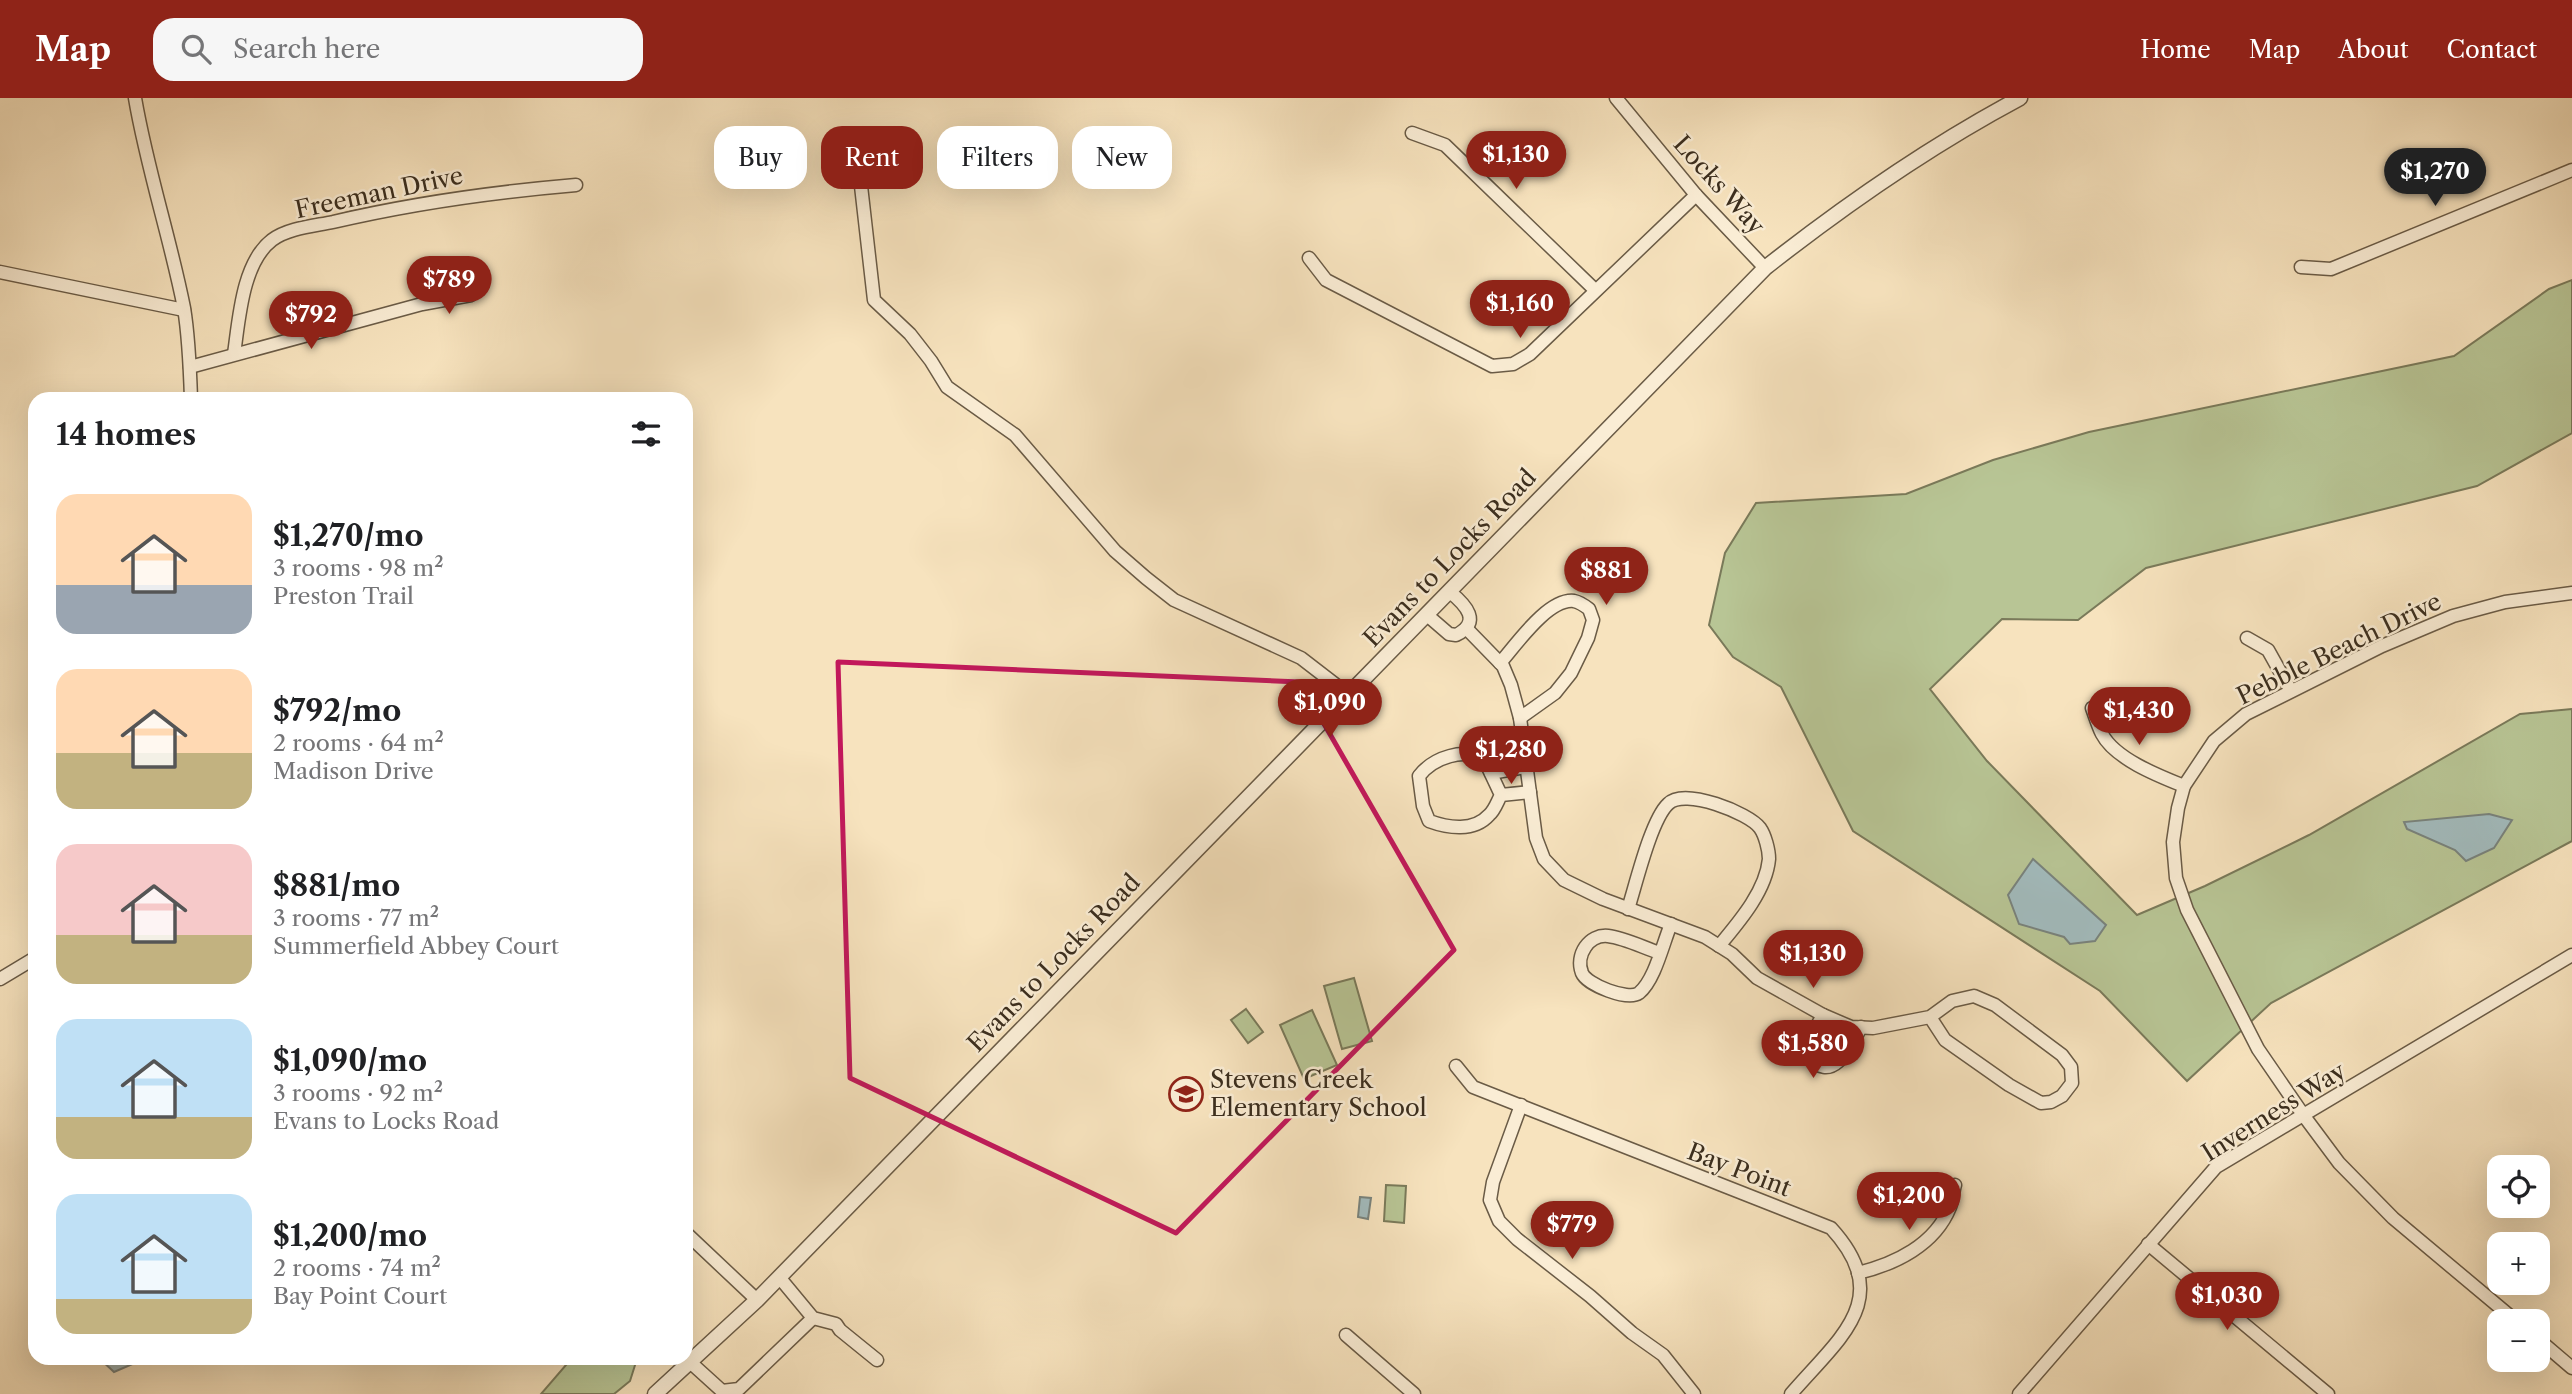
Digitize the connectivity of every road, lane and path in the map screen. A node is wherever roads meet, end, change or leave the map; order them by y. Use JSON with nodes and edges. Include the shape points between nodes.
{"nodes":[{"id":1,"x":135,"y":98,"type":"edge"},
{"id":2,"x":1616,"y":98,"type":"edge"},
{"id":3,"x":2020,"y":98,"type":"edge"},
{"id":4,"x":1412,"y":133,"type":"dead end"},
{"id":5,"x":2572,"y":170,"type":"edge"},
{"id":6,"x":576,"y":185,"type":"dead end"},
{"id":7,"x":861,"y":189,"type":"edge"},
{"id":8,"x":1696,"y":195,"type":"junction"},
{"id":9,"x":1310,"y":258,"type":"dead end"},
{"id":10,"x":2301,"y":267,"type":"dead end"},
{"id":11,"x":1765,"y":268,"type":"junction"},
{"id":12,"x":0,"y":272,"type":"edge"},
{"id":13,"x":1595,"y":290,"type":"junction"},
{"id":14,"x":471,"y":295,"type":"dead end"},
{"id":15,"x":184,"y":310,"type":"junction"},
{"id":16,"x":234,"y":354,"type":"junction"},
{"id":17,"x":190,"y":367,"type":"junction"},
{"id":18,"x":191,"y":392,"type":"edge"},
{"id":19,"x":1450,"y":592,"type":"junction"},
{"id":20,"x":2572,"y":593,"type":"edge"},
{"id":21,"x":1427,"y":615,"type":"junction"},
{"id":22,"x":1466,"y":628,"type":"junction"},
{"id":23,"x":2247,"y":638,"type":"dead end"},
{"id":24,"x":1500,"y":663,"type":"junction"},
{"id":25,"x":2291,"y":691,"type":"junction"},
{"id":26,"x":1349,"y":695,"type":"junction"},
{"id":27,"x":2092,"y":708,"type":"dead end"},
{"id":28,"x":1520,"y":718,"type":"junction"},
{"id":29,"x":1526,"y":767,"type":"junction"},
{"id":30,"x":1491,"y":773,"type":"junction"},
{"id":31,"x":2184,"y":786,"type":"junction"},
{"id":32,"x":1530,"y":793,"type":"junction"},
{"id":33,"x":1501,"y":795,"type":"junction"},
{"id":34,"x":1628,"y":909,"type":"junction"},
{"id":35,"x":1671,"y":924,"type":"junction"},
{"id":36,"x":1719,"y":946,"type":"junction"},
{"id":37,"x":1660,"y":953,"type":"junction"},
{"id":38,"x":2572,"y":955,"type":"edge"},
{"id":39,"x":28,"y":962,"type":"edge"},
{"id":40,"x":0,"y":979,"type":"edge"},
{"id":41,"x":1823,"y":1015,"type":"junction"},
{"id":42,"x":1930,"y":1017,"type":"junction"},
{"id":43,"x":1861,"y":1027,"type":"junction"},
{"id":44,"x":1456,"y":1066,"type":"dead end"},
{"id":45,"x":1521,"y":1105,"type":"junction"},
{"id":46,"x":2304,"y":1116,"type":"junction"},
{"id":47,"x":1955,"y":1185,"type":"dead end"},
{"id":48,"x":693,"y":1240,"type":"edge"},
{"id":49,"x":2148,"y":1244,"type":"junction"},
{"id":50,"x":1858,"y":1273,"type":"junction"},
{"id":51,"x":779,"y":1277,"type":"junction"},
{"id":52,"x":757,"y":1300,"type":"junction"},
{"id":53,"x":2502,"y":1309,"type":"edge"},
{"id":54,"x":813,"y":1318,"type":"junction"},
{"id":55,"x":1346,"y":1335,"type":"dead end"},
{"id":56,"x":2550,"y":1349,"type":"edge"},
{"id":57,"x":693,"y":1359,"type":"edge"},
{"id":58,"x":877,"y":1360,"type":"dead end"},
{"id":59,"x":687,"y":1365,"type":"edge"},
{"id":60,"x":693,"y":1365,"type":"edge"},
{"id":61,"x":2572,"y":1368,"type":"edge"},
{"id":62,"x":655,"y":1394,"type":"edge"},
{"id":63,"x":1414,"y":1394,"type":"edge"},
{"id":64,"x":1694,"y":1394,"type":"edge"},
{"id":65,"x":1791,"y":1394,"type":"edge"},
{"id":66,"x":2019,"y":1394,"type":"edge"},
{"id":67,"x":2328,"y":1394,"type":"edge"}],
"edges":[{"from":1,"to":15,"type":"street"},
{"from":2,"to":8,"type":"street","name":"Locks Way"},
{"from":3,"to":11,"type":"street","name":"Evans to Locks Road","via":[[1876,187]]},
{"from":4,"to":13,"type":"street","via":[[1445,145]]},
{"from":5,"to":10,"type":"street","via":[[2331,269]]},
{"from":6,"to":16,"type":"street","name":"Freeman Drive","via":[[400,206],[296,230],[272,240],[253,264]]},
{"from":7,"to":26,"type":"street","via":[[874,300],[910,334],[947,387],[1016,435],[1115,551],[1155,586],[1174,600],[1301,658]]},
{"from":8,"to":11,"type":"street","name":"Locks Way"},
{"from":8,"to":13,"type":"street"},
{"from":9,"to":13,"type":"street","via":[[1326,280],[1492,366],[1513,364],[1530,354]]},
{"from":11,"to":19,"type":"street","name":"Evans to Locks Road"},
{"from":12,"to":15,"type":"street"},
{"from":14,"to":16,"type":"street"},
{"from":15,"to":17,"type":"street"},
{"from":16,"to":17,"type":"street"},
{"from":17,"to":18,"type":"street"},
{"from":19,"to":21,"type":"street","name":"Evans to Locks Road"},
{"from":19,"to":22,"type":"street","via":[[1470,615]]},
{"from":20,"to":25,"type":"street","name":"Pebble Beach Drive","via":[[2453,615]]},
{"from":21,"to":22,"type":"street","via":[[1449,634]]},
{"from":21,"to":26,"type":"street","name":"Evans to Locks Road"},
{"from":22,"to":24,"type":"street"},
{"from":23,"to":25,"type":"street","via":[[2268,650]]},
{"from":24,"to":28,"type":"street"},
{"from":24,"to":28,"type":"street","via":[[1549,608],[1575,601],[1589,609],[1593,620],[1588,638],[1571,673],[1555,693]]},
{"from":25,"to":31,"type":"street","name":"Pebble Beach Drive","via":[[2231,725],[2214,741]]},
{"from":26,"to":51,"type":"street","name":"Evans to Locks Road"},
{"from":27,"to":31,"type":"street","via":[[2103,736],[2127,759]]},
{"from":28,"to":29,"type":"street"},
{"from":29,"to":30,"type":"street"},
{"from":29,"to":32,"type":"street"},
{"from":30,"to":33,"type":"street"},
{"from":30,"to":33,"type":"street","via":[[1485,761],[1469,755],[1451,756],[1425,767],[1419,788],[1429,821],[1461,827],[1480,823],[1492,813]]},
{"from":31,"to":46,"type":"street","name":"Pebble Beach Drive","via":[[2173,842],[2176,878],[2187,910],[2258,1049]]},
{"from":32,"to":33,"type":"street"},
{"from":32,"to":34,"type":"street","via":[[1544,859],[1564,880]]},
{"from":34,"to":35,"type":"street"},
{"from":34,"to":36,"type":"street","via":[[1655,827],[1668,803],[1681,797],[1714,803],[1754,822],[1762,830],[1769,857],[1763,881],[1746,912]]},
{"from":35,"to":36,"type":"street"},
{"from":35,"to":37,"type":"street"},
{"from":36,"to":41,"type":"street","via":[[1758,978]]},
{"from":37,"to":37,"type":"street","via":[[1648,984],[1637,995],[1626,997],[1587,980],[1581,972],[1580,959],[1595,937],[1608,936]]},
{"from":38,"to":46,"type":"street","name":"Inverness Way"},
{"from":39,"to":40,"type":"street"},
{"from":41,"to":43,"type":"street"},
{"from":41,"to":43,"type":"street","via":[[1807,1053],[1820,1065],[1839,1063]]},
{"from":42,"to":42,"type":"street","via":[[1945,1040],[2040,1103],[2062,1096],[2072,1083],[2071,1067],[2062,1055],[1995,1005],[1974,996],[1952,1001]]},
{"from":42,"to":43,"type":"street"},
{"from":44,"to":45,"type":"street","name":"Bay Point","via":[[1473,1087]]},
{"from":45,"to":50,"type":"street","name":"Bay Point","via":[[1831,1228],[1845,1243]]},
{"from":45,"to":64,"type":"street","via":[[1493,1182],[1490,1200],[1499,1221],[1663,1355]]},
{"from":46,"to":49,"type":"street","name":"Inverness Way","via":[[2216,1167]]},
{"from":46,"to":53,"type":"street","name":"Pebble Beach Drive","via":[[2339,1163],[2393,1218]]},
{"from":47,"to":50,"type":"street","via":[[1950,1207],[1912,1252],[1887,1266]]},
{"from":48,"to":52,"type":"street"},
{"from":49,"to":66,"type":"street","name":"Inverness Way"},
{"from":49,"to":67,"type":"street"},
{"from":50,"to":65,"type":"street","name":"Bay Point","via":[[1859,1306],[1848,1327]]},
{"from":51,"to":52,"type":"street","name":"Evans to Locks Road"},
{"from":51,"to":54,"type":"street"},
{"from":52,"to":57,"type":"street","name":"Evans to Locks Road"},
{"from":54,"to":58,"type":"street","via":[[836,1325]]},
{"from":54,"to":60,"type":"street","via":[[740,1389],[722,1391]]},
{"from":55,"to":63,"type":"street"},
{"from":56,"to":61,"type":"street"},
{"from":59,"to":62,"type":"street","name":"Evans to Locks Road"}]}
